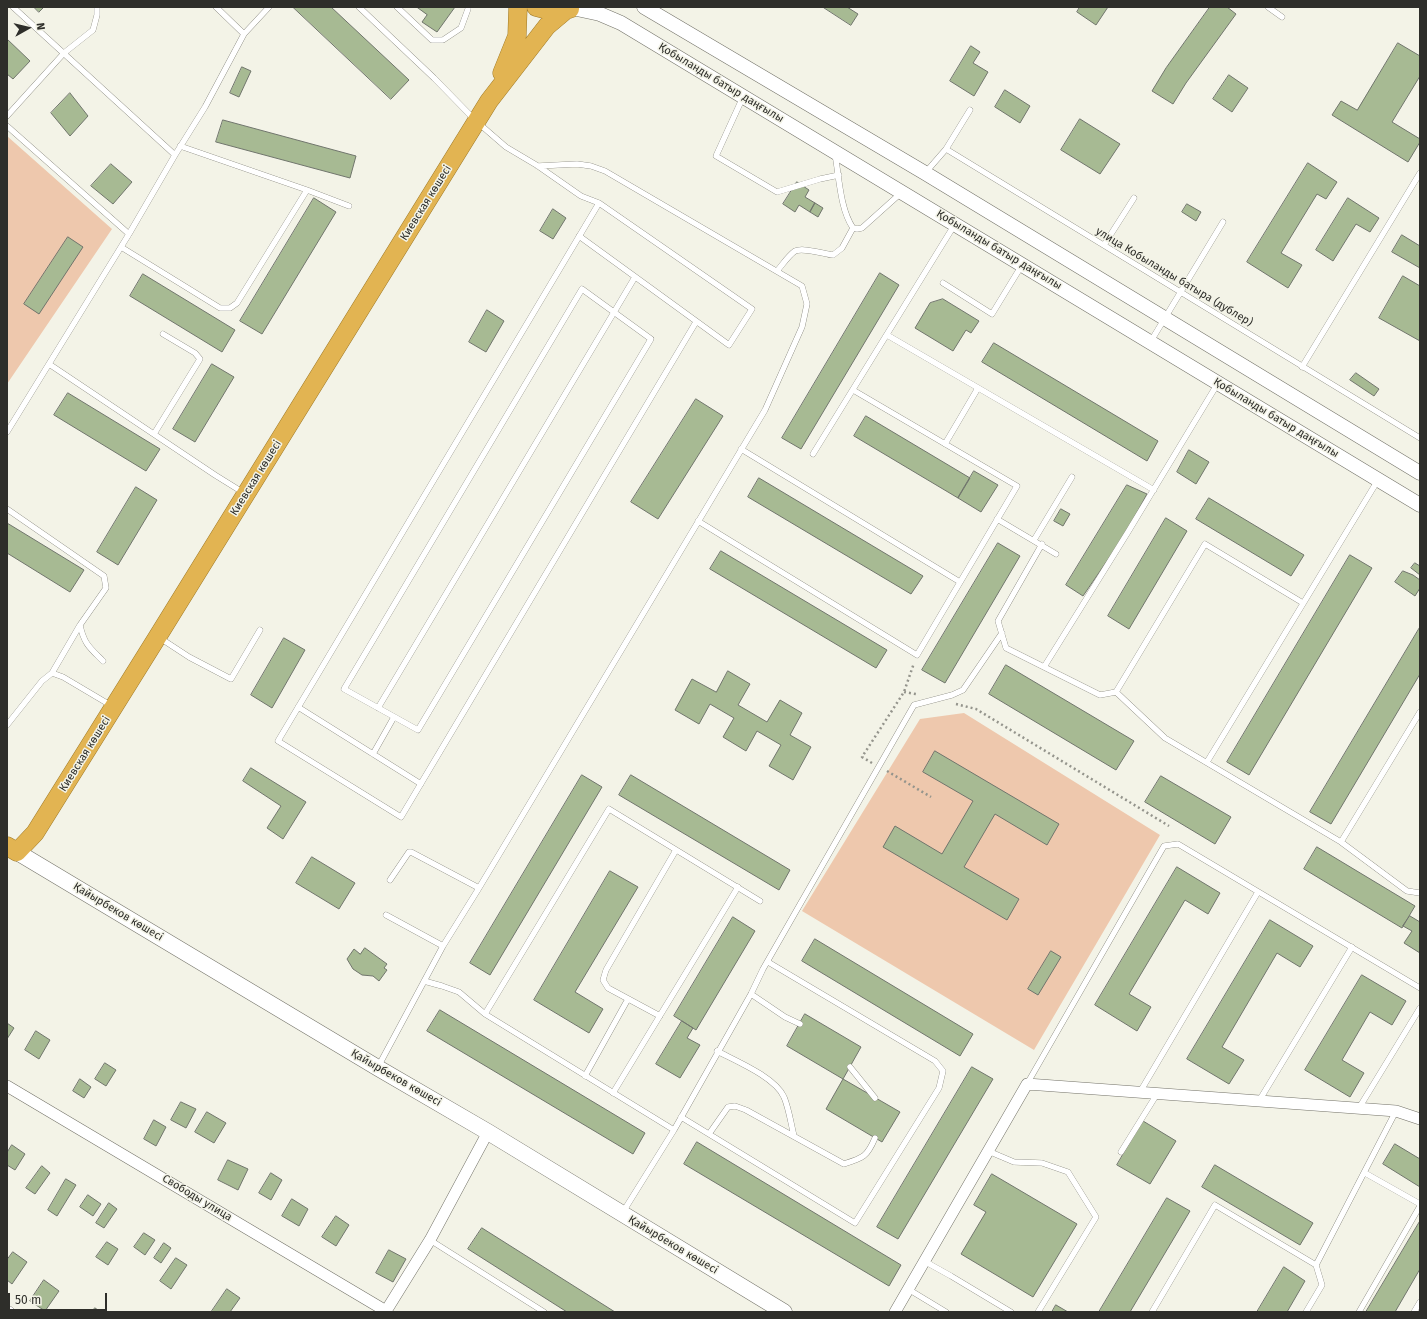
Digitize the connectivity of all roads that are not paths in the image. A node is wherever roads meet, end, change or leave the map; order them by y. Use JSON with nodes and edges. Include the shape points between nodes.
{"nodes":[{"id":1,"x":13,"y":7,"type":"edge"},
{"id":2,"x":97,"y":7,"type":"edge"},
{"id":3,"x":216,"y":7,"type":"edge"},
{"id":4,"x":269,"y":7,"type":"edge"},
{"id":5,"x":360,"y":7,"type":"edge"},
{"id":6,"x":397,"y":7,"type":"edge"},
{"id":7,"x":518,"y":7,"type":"edge"},
{"id":8,"x":536,"y":7,"type":"edge"},
{"id":9,"x":644,"y":7,"type":"edge"},
{"id":10,"x":1268,"y":7,"type":"edge"},
{"id":11,"x":570,"y":8,"type":"edge"},
{"id":12,"x":468,"y":10,"type":"dead end"},
{"id":13,"x":1282,"y":17,"type":"dead end"},
{"id":14,"x":244,"y":34,"type":"junction"},
{"id":15,"x":64,"y":53,"type":"junction"},
{"id":16,"x":743,"y":96,"type":"junction"},
{"id":17,"x":489,"y":101,"type":"junction"},
{"id":18,"x":970,"y":110,"type":"dead end"},
{"id":19,"x":7,"y":116,"type":"edge"},
{"id":20,"x":476,"y":121,"type":"junction"},
{"id":21,"x":7,"y":126,"type":"edge"},
{"id":22,"x":180,"y":146,"type":"junction"},
{"id":23,"x":946,"y":149,"type":"junction"},
{"id":24,"x":835,"y":151,"type":"junction"},
{"id":25,"x":175,"y":154,"type":"junction"},
{"id":26,"x":538,"y":166,"type":"junction"},
{"id":27,"x":925,"y":173,"type":"junction"},
{"id":28,"x":1420,"y":173,"type":"edge"},
{"id":29,"x":839,"y":175,"type":"junction"},
{"id":30,"x":307,"y":190,"type":"junction"},
{"id":31,"x":902,"y":192,"type":"junction"},
{"id":32,"x":1134,"y":198,"type":"dead end"},
{"id":33,"x":599,"y":203,"type":"junction"},
{"id":34,"x":349,"y":206,"type":"dead end"},
{"id":35,"x":1223,"y":222,"type":"dead end"},
{"id":36,"x":955,"y":224,"type":"junction"},
{"id":37,"x":853,"y":228,"type":"junction"},
{"id":38,"x":129,"y":234,"type":"junction"},
{"id":39,"x":579,"y":236,"type":"junction"},
{"id":40,"x":1104,"y":245,"type":"junction"},
{"id":41,"x":121,"y":247,"type":"junction"},
{"id":42,"x":1022,"y":264,"type":"junction"},
{"id":43,"x":777,"y":271,"type":"junction"},
{"id":44,"x":634,"y":277,"type":"junction"},
{"id":45,"x":943,"y":283,"type":"dead end"},
{"id":46,"x":1180,"y":292,"type":"junction"},
{"id":47,"x":614,"y":312,"type":"junction"},
{"id":48,"x":1164,"y":318,"type":"junction"},
{"id":49,"x":696,"y":322,"type":"junction"},
{"id":50,"x":163,"y":334,"type":"dead end"},
{"id":51,"x":887,"y":334,"type":"junction"},
{"id":52,"x":1150,"y":342,"type":"junction"},
{"id":53,"x":49,"y":364,"type":"junction"},
{"id":54,"x":1302,"y":367,"type":"junction"},
{"id":55,"x":1218,"y":383,"type":"junction"},
{"id":56,"x":978,"y":388,"type":"junction"},
{"id":57,"x":853,"y":390,"type":"junction"},
{"id":58,"x":7,"y":432,"type":"edge"},
{"id":59,"x":154,"y":434,"type":"junction"},
{"id":60,"x":1420,"y":438,"type":"edge"},
{"id":61,"x":945,"y":444,"type":"junction"},
{"id":62,"x":741,"y":449,"type":"junction"},
{"id":63,"x":813,"y":454,"type":"dead end"},
{"id":64,"x":1420,"y":473,"type":"edge"},
{"id":65,"x":1072,"y":477,"type":"dead end"},
{"id":66,"x":1378,"y":480,"type":"junction"},
{"id":67,"x":1154,"y":490,"type":"junction"},
{"id":68,"x":246,"y":494,"type":"junction"},
{"id":69,"x":1420,"y":505,"type":"edge"},
{"id":70,"x":7,"y":509,"type":"edge"},
{"id":71,"x":997,"y":519,"type":"junction"},
{"id":72,"x":698,"y":521,"type":"junction"},
{"id":73,"x":1034,"y":540,"type":"junction"},
{"id":74,"x":1042,"y":544,"type":"junction"},
{"id":75,"x":1056,"y":554,"type":"dead end"},
{"id":76,"x":960,"y":582,"type":"junction"},
{"id":77,"x":1303,"y":603,"type":"junction"},
{"id":78,"x":80,"y":625,"type":"junction"},
{"id":79,"x":260,"y":630,"type":"dead end"},
{"id":80,"x":1002,"y":633,"type":"junction"},
{"id":81,"x":158,"y":636,"type":"junction"},
{"id":82,"x":103,"y":661,"type":"dead end"},
{"id":83,"x":1044,"y":667,"type":"junction"},
{"id":84,"x":52,"y":673,"type":"junction"},
{"id":85,"x":1116,"y":692,"type":"junction"},
{"id":86,"x":114,"y":707,"type":"junction"},
{"id":87,"x":298,"y":707,"type":"junction"},
{"id":88,"x":378,"y":708,"type":"junction"},
{"id":89,"x":1420,"y":712,"type":"edge"},
{"id":90,"x":394,"y":717,"type":"junction"},
{"id":91,"x":7,"y":724,"type":"edge"},
{"id":92,"x":373,"y":754,"type":"junction"},
{"id":93,"x":1207,"y":762,"type":"junction"},
{"id":94,"x":421,"y":784,"type":"junction"},
{"id":95,"x":1341,"y":842,"type":"junction"},
{"id":96,"x":12,"y":849,"type":"edge"},
{"id":97,"x":676,"y":850,"type":"junction"},
{"id":98,"x":390,"y":880,"type":"dead end"},
{"id":99,"x":738,"y":887,"type":"junction"},
{"id":100,"x":479,"y":888,"type":"junction"},
{"id":101,"x":1258,"y":892,"type":"junction"},
{"id":102,"x":1420,"y":893,"type":"edge"},
{"id":103,"x":760,"y":901,"type":"dead end"},
{"id":104,"x":386,"y":915,"type":"dead end"},
{"id":105,"x":443,"y":946,"type":"junction"},
{"id":106,"x":1352,"y":947,"type":"junction"},
{"id":107,"x":768,"y":962,"type":"junction"},
{"id":108,"x":424,"y":981,"type":"junction"},
{"id":109,"x":1420,"y":988,"type":"edge"},
{"id":110,"x":751,"y":994,"type":"junction"},
{"id":111,"x":628,"y":1000,"type":"junction"},
{"id":112,"x":1419,"y":1010,"type":"edge"},
{"id":113,"x":485,"y":1014,"type":"junction"},
{"id":114,"x":660,"y":1016,"type":"junction"},
{"id":115,"x":800,"y":1024,"type":"dead end"},
{"id":116,"x":718,"y":1051,"type":"junction"},
{"id":117,"x":850,"y":1067,"type":"dead end"},
{"id":118,"x":378,"y":1068,"type":"junction"},
{"id":119,"x":585,"y":1076,"type":"junction"},
{"id":120,"x":1027,"y":1084,"type":"junction"},
{"id":121,"x":7,"y":1086,"type":"edge"},
{"id":122,"x":1140,"y":1092,"type":"junction"},
{"id":123,"x":613,"y":1093,"type":"junction"},
{"id":124,"x":1158,"y":1094,"type":"junction"},
{"id":125,"x":875,"y":1098,"type":"dead end"},
{"id":126,"x":1259,"y":1101,"type":"junction"},
{"id":127,"x":1358,"y":1108,"type":"junction"},
{"id":128,"x":1396,"y":1111,"type":"junction"},
{"id":129,"x":681,"y":1117,"type":"junction"},
{"id":130,"x":1420,"y":1119,"type":"edge"},
{"id":131,"x":674,"y":1130,"type":"junction"},
{"id":132,"x":488,"y":1132,"type":"junction"},
{"id":133,"x":709,"y":1134,"type":"junction"},
{"id":134,"x":794,"y":1136,"type":"junction"},
{"id":135,"x":876,"y":1138,"type":"dead end"},
{"id":136,"x":987,"y":1150,"type":"junction"},
{"id":137,"x":1121,"y":1152,"type":"dead end"},
{"id":138,"x":1365,"y":1173,"type":"junction"},
{"id":139,"x":1420,"y":1205,"type":"edge"},
{"id":140,"x":622,"y":1214,"type":"junction"},
{"id":141,"x":430,"y":1240,"type":"junction"},
{"id":142,"x":924,"y":1261,"type":"junction"},
{"id":143,"x":1316,"y":1265,"type":"junction"},
{"id":144,"x":908,"y":1289,"type":"junction"},
{"id":145,"x":1420,"y":1302,"type":"edge"},
{"id":146,"x":387,"y":1311,"type":"edge"},
{"id":147,"x":544,"y":1312,"type":"edge"},
{"id":148,"x":784,"y":1312,"type":"edge"},
{"id":149,"x":895,"y":1312,"type":"edge"},
{"id":150,"x":946,"y":1312,"type":"edge"},
{"id":151,"x":1011,"y":1312,"type":"edge"},
{"id":152,"x":1038,"y":1312,"type":"edge"},
{"id":153,"x":1152,"y":1312,"type":"edge"},
{"id":154,"x":1306,"y":1312,"type":"edge"},
{"id":155,"x":1359,"y":1312,"type":"edge"},
{"id":156,"x":1414,"y":1312,"type":"edge"}],
"edges":[{"from":1,"to":15,"type":"lane"},
{"from":2,"to":15,"type":"lane","via":[[93,30]]},
{"from":3,"to":14,"type":"lane"},
{"from":4,"to":14,"type":"lane"},
{"from":5,"to":20,"type":"lane"},
{"from":6,"to":12,"type":"lane","via":[[432,40],[443,40],[460,28]]},
{"from":7,"to":17,"type":"highway","via":[[517,36]]},
{"from":8,"to":11,"type":"highway","via":[[550,11]]},
{"from":9,"to":27,"type":"street"},
{"from":10,"to":13,"type":"lane"},
{"from":11,"to":16,"type":"street","name":"Қобыланды батыр даңғылы","via":[[600,14],[621,23]]},
{"from":11,"to":17,"type":"highway","via":[[548,26]]},
{"from":14,"to":22,"type":"lane","via":[[205,107]]},
{"from":15,"to":19,"type":"lane"},
{"from":15,"to":25,"type":"lane"},
{"from":16,"to":24,"type":"street","name":"Қобыланды батыр даңғылы"},
{"from":16,"to":29,"type":"lane","via":[[716,156],[777,192]]},
{"from":17,"to":20,"type":"highway","name":"Киевская көшесі"},
{"from":18,"to":23,"type":"lane"},
{"from":20,"to":26,"type":"lane","via":[[506,147]]},
{"from":20,"to":68,"type":"highway","name":"Киевская көшесі"},
{"from":21,"to":38,"type":"lane"},
{"from":22,"to":25,"type":"lane"},
{"from":22,"to":30,"type":"lane"},
{"from":23,"to":27,"type":"lane"},
{"from":23,"to":40,"type":"lane","name":"улица Кобыланды батыра (дублер)"},
{"from":24,"to":29,"type":"lane"},
{"from":24,"to":31,"type":"street","name":"Қобыланды батыр даңғылы"},
{"from":25,"to":38,"type":"lane"},
{"from":26,"to":33,"type":"lane","via":[[581,196]]},
{"from":26,"to":43,"type":"lane","via":[[577,164],[605,171]]},
{"from":27,"to":48,"type":"street"},
{"from":28,"to":54,"type":"lane"},
{"from":29,"to":37,"type":"lane","via":[[846,212]]},
{"from":30,"to":34,"type":"lane"},
{"from":30,"to":41,"type":"lane","via":[[237,303],[230,308],[220,308]]},
{"from":31,"to":36,"type":"street","name":"Қобыланды батыр даңғылы"},
{"from":31,"to":37,"type":"lane","via":[[862,228]]},
{"from":32,"to":40,"type":"lane"},
{"from":33,"to":39,"type":"lane"},
{"from":33,"to":49,"type":"lane","via":[[752,309],[729,346]]},
{"from":35,"to":46,"type":"lane"},
{"from":36,"to":42,"type":"street","name":"Қобыланды батыр даңғылы"},
{"from":36,"to":51,"type":"lane"},
{"from":37,"to":43,"type":"lane","via":[[842,248],[833,255],[796,250]]},
{"from":38,"to":41,"type":"lane"},
{"from":39,"to":44,"type":"lane"},
{"from":39,"to":87,"type":"lane"},
{"from":40,"to":46,"type":"lane","name":"улица Кобыланды батыра (дублер)"},
{"from":41,"to":53,"type":"lane"},
{"from":42,"to":45,"type":"lane","via":[[992,314]]},
{"from":42,"to":52,"type":"street","name":"Қобыланды батыр даңғылы"},
{"from":43,"to":62,"type":"lane","via":[[802,286],[808,304],[802,327],[768,403]]},
{"from":44,"to":47,"type":"lane"},
{"from":44,"to":49,"type":"lane"},
{"from":46,"to":48,"type":"lane"},
{"from":46,"to":54,"type":"lane","name":"улица Кобыланды батыра (дублер)"},
{"from":47,"to":88,"type":"lane"},
{"from":47,"to":88,"type":"lane","via":[[582,289],[344,689]]},
{"from":47,"to":90,"type":"lane","via":[[651,339],[418,730]]},
{"from":48,"to":52,"type":"lane"},
{"from":48,"to":64,"type":"street"},
{"from":49,"to":94,"type":"lane"},
{"from":50,"to":59,"type":"lane","via":[[195,353],[200,360]]},
{"from":51,"to":56,"type":"lane"},
{"from":51,"to":57,"type":"lane"},
{"from":52,"to":55,"type":"street","name":"Қобыланды батыр даңғылы"},
{"from":53,"to":58,"type":"lane"},
{"from":53,"to":59,"type":"lane"},
{"from":54,"to":60,"type":"lane","name":"улица Кобыланды батыра (дублер)"},
{"from":55,"to":66,"type":"street","name":"Қобыланды батыр даңғылы"},
{"from":55,"to":67,"type":"lane"},
{"from":56,"to":61,"type":"lane"},
{"from":56,"to":67,"type":"lane"},
{"from":57,"to":61,"type":"lane"},
{"from":57,"to":63,"type":"lane"},
{"from":59,"to":68,"type":"lane"},
{"from":61,"to":71,"type":"lane","via":[[1017,486]]},
{"from":62,"to":72,"type":"lane"},
{"from":62,"to":76,"type":"lane"},
{"from":65,"to":73,"type":"lane"},
{"from":66,"to":69,"type":"street","name":"Қобыланды батыр даңғылы"},
{"from":66,"to":77,"type":"lane"},
{"from":67,"to":83,"type":"lane"},
{"from":68,"to":81,"type":"highway","name":"Киевская көшесі"},
{"from":70,"to":78,"type":"lane","via":[[104,576],[106,588]]},
{"from":71,"to":73,"type":"lane"},
{"from":71,"to":76,"type":"lane"},
{"from":72,"to":76,"type":"lane","via":[[917,655]]},
{"from":72,"to":100,"type":"lane"},
{"from":73,"to":74,"type":"lane"},
{"from":74,"to":75,"type":"lane"},
{"from":74,"to":80,"type":"lane","via":[[998,621]]},
{"from":77,"to":85,"type":"lane","via":[[1205,544]]},
{"from":77,"to":93,"type":"lane"},
{"from":78,"to":82,"type":"lane","via":[[88,646]]},
{"from":78,"to":84,"type":"lane"},
{"from":79,"to":81,"type":"lane","via":[[231,679],[189,657]]},
{"from":80,"to":83,"type":"lane","via":[[1006,648]]},
{"from":80,"to":107,"type":"lane","via":[[962,690],[914,705]]},
{"from":81,"to":86,"type":"highway","name":"Киевская көшесі"},
{"from":83,"to":85,"type":"lane","via":[[1100,695]]},
{"from":84,"to":86,"type":"lane"},
{"from":84,"to":91,"type":"lane","via":[[42,681]]},
{"from":85,"to":93,"type":"lane","via":[[1165,738]]},
{"from":86,"to":96,"type":"highway","name":"Киевская көшесі","via":[[35,833]]},
{"from":87,"to":92,"type":"lane"},
{"from":87,"to":94,"type":"lane","via":[[278,741],[401,818]]},
{"from":88,"to":90,"type":"lane"},
{"from":89,"to":95,"type":"lane"},
{"from":90,"to":92,"type":"lane"},
{"from":92,"to":94,"type":"lane"},
{"from":93,"to":95,"type":"lane"},
{"from":95,"to":102,"type":"lane","via":[[1407,891]]},
{"from":96,"to":118,"type":"main road","name":"Қайырбеков көшесі"},
{"from":97,"to":99,"type":"lane"},
{"from":97,"to":111,"type":"lane","via":[[606,970],[603,980],[608,988]]},
{"from":97,"to":113,"type":"lane","via":[[609,809]]},
{"from":98,"to":100,"type":"lane","via":[[411,852]]},
{"from":99,"to":103,"type":"lane"},
{"from":99,"to":114,"type":"lane"},
{"from":100,"to":105,"type":"lane"},
{"from":101,"to":106,"type":"lane"},
{"from":101,"to":120,"type":"lane","via":[[1178,844],[1164,846]]},
{"from":101,"to":122,"type":"lane"},
{"from":104,"to":105,"type":"lane"},
{"from":105,"to":108,"type":"lane"},
{"from":106,"to":109,"type":"lane"},
{"from":106,"to":126,"type":"lane"},
{"from":107,"to":110,"type":"lane"},
{"from":107,"to":133,"type":"lane","via":[[935,1062],[943,1071],[938,1088],[855,1223]]},
{"from":108,"to":113,"type":"lane","via":[[459,992]]},
{"from":108,"to":118,"type":"lane"},
{"from":110,"to":115,"type":"lane"},
{"from":110,"to":116,"type":"lane"},
{"from":111,"to":114,"type":"lane"},
{"from":111,"to":119,"type":"lane"},
{"from":112,"to":127,"type":"lane"},
{"from":113,"to":119,"type":"lane"},
{"from":114,"to":123,"type":"lane"},
{"from":116,"to":129,"type":"lane"},
{"from":116,"to":134,"type":"lane","via":[[772,1081],[779,1088],[784,1097]]},
{"from":117,"to":125,"type":"lane"},
{"from":118,"to":132,"type":"main road","name":"Қайырбеков көшесі"},
{"from":119,"to":123,"type":"lane"},
{"from":120,"to":122,"type":"street"},
{"from":120,"to":136,"type":"street"},
{"from":121,"to":146,"type":"street","name":"Свободы улица"},
{"from":122,"to":124,"type":"street"},
{"from":123,"to":131,"type":"lane"},
{"from":124,"to":126,"type":"street"},
{"from":124,"to":137,"type":"lane"},
{"from":126,"to":127,"type":"street"},
{"from":127,"to":128,"type":"street"},
{"from":128,"to":130,"type":"street"},
{"from":128,"to":138,"type":"lane"},
{"from":129,"to":131,"type":"lane"},
{"from":129,"to":133,"type":"lane"},
{"from":131,"to":140,"type":"lane"},
{"from":132,"to":140,"type":"main road","name":"Қайырбеков көшесі"},
{"from":132,"to":141,"type":"street"},
{"from":133,"to":134,"type":"lane","via":[[728,1107],[736,1106]]},
{"from":134,"to":135,"type":"lane","via":[[844,1164],[859,1159],[870,1151]]},
{"from":136,"to":142,"type":"street"},
{"from":136,"to":152,"type":"lane","via":[[1014,1162],[1042,1163],[1068,1172],[1096,1217]]},
{"from":138,"to":139,"type":"lane"},
{"from":138,"to":143,"type":"lane"},
{"from":139,"to":155,"type":"lane"},
{"from":140,"to":148,"type":"main road","name":"Қайырбеков көшесі"},
{"from":141,"to":146,"type":"street"},
{"from":141,"to":147,"type":"lane"},
{"from":142,"to":144,"type":"street"},
{"from":142,"to":151,"type":"lane"},
{"from":143,"to":153,"type":"lane","via":[[1215,1205]]},
{"from":143,"to":154,"type":"lane","via":[[1322,1284]]},
{"from":144,"to":149,"type":"street"},
{"from":144,"to":150,"type":"lane"},
{"from":145,"to":156,"type":"lane"}]}
